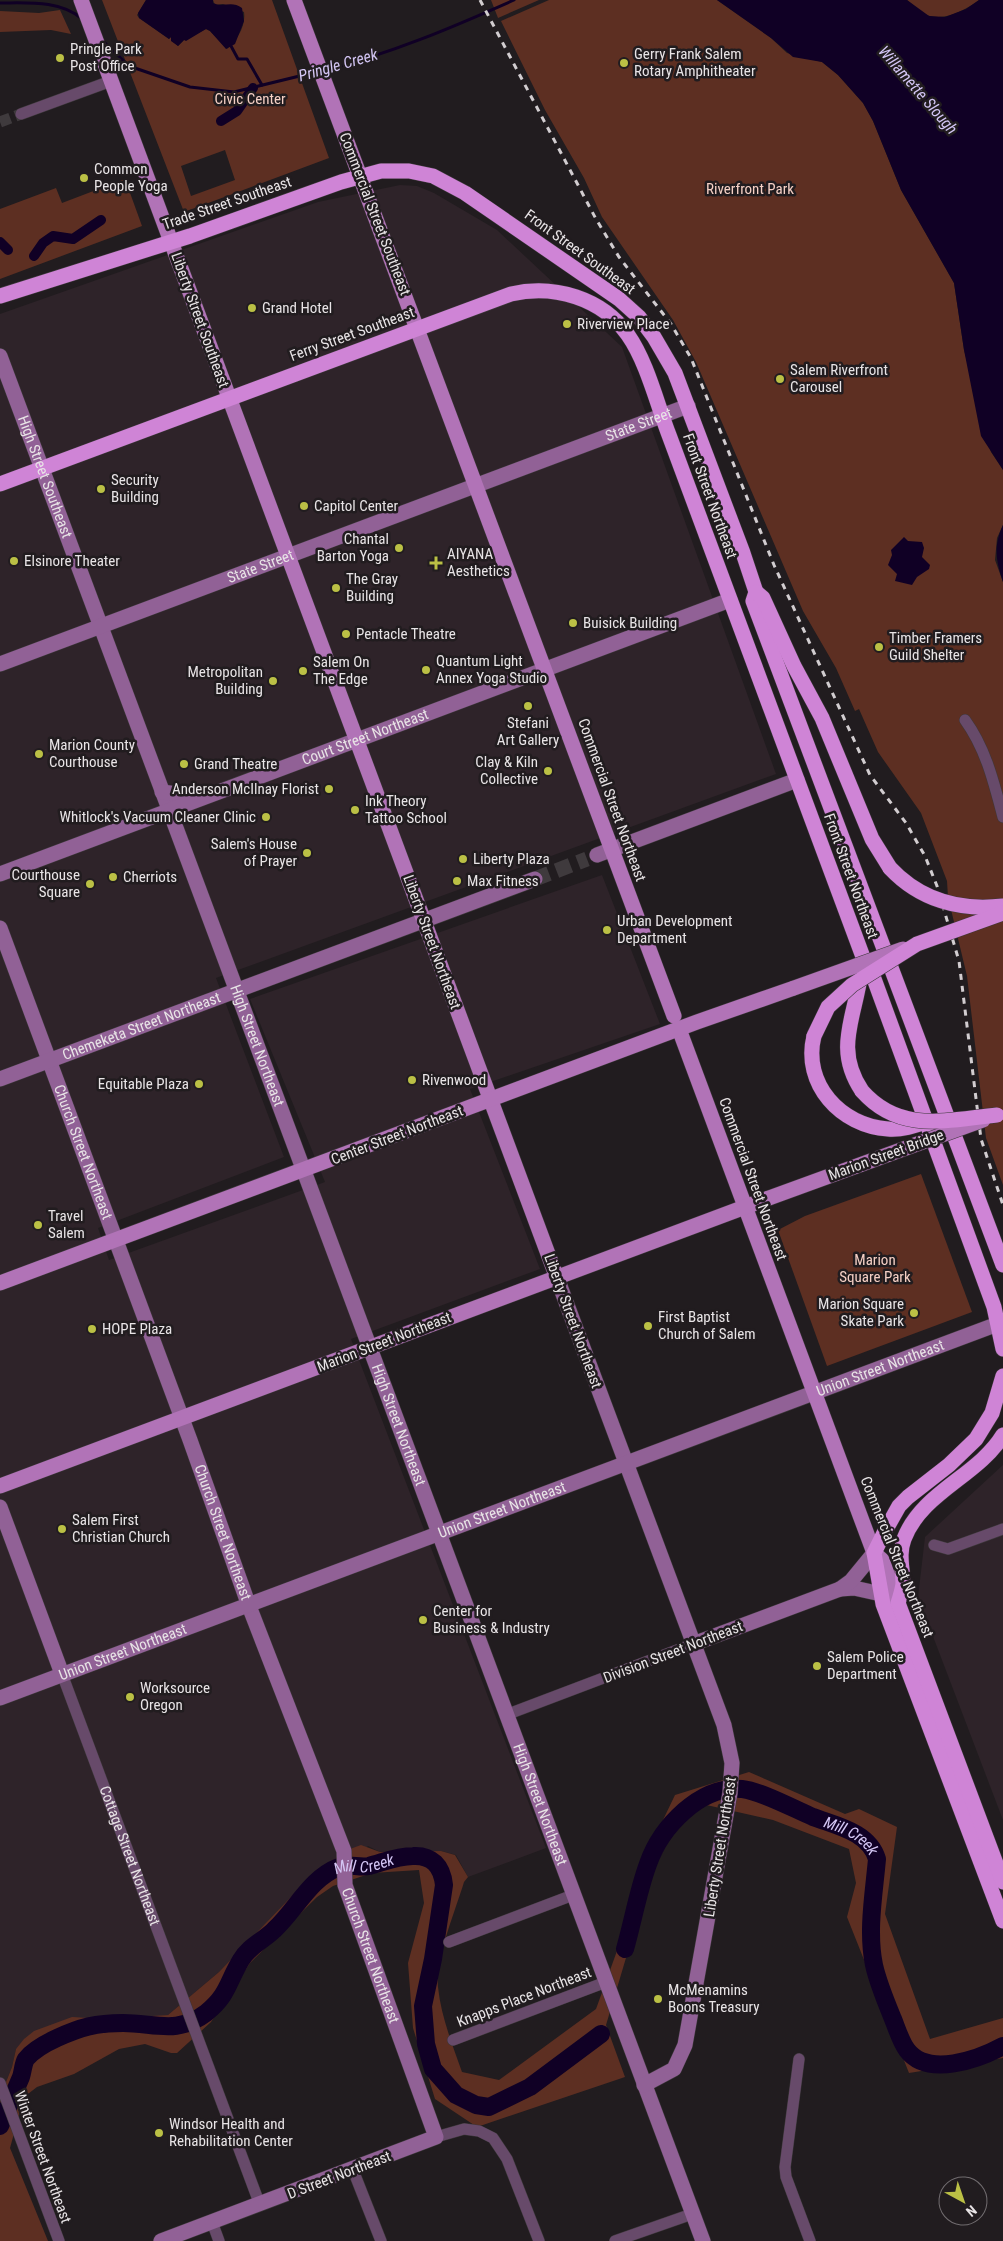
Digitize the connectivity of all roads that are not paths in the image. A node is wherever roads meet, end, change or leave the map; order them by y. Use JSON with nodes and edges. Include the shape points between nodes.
{"nodes":[{"id":1,"x":81,"y":0,"type":"edge"},
{"id":2,"x":294,"y":0,"type":"edge"},
{"id":3,"x":114,"y":87,"type":"junction"},
{"id":4,"x":21,"y":114,"type":"tunnel mouth"},
{"id":5,"x":352,"y":152,"type":"junction"},
{"id":6,"x":381,"y":171,"type":"junction"},
{"id":7,"x":362,"y":176,"type":"junction"},
{"id":8,"x":465,"y":193,"type":"joint"},
{"id":9,"x":171,"y":242,"type":"junction"},
{"id":10,"x":0,"y":296,"type":"edge"},
{"id":11,"x":418,"y":328,"type":"junction"},
{"id":12,"x":0,"y":356,"type":"edge"},
{"id":13,"x":230,"y":399,"type":"junction"},
{"id":14,"x":688,"y":406,"type":"junction"},
{"id":15,"x":662,"y":416,"type":"junction"},
{"id":16,"x":42,"y":469,"type":"junction"},
{"id":17,"x":0,"y":484,"type":"edge"},
{"id":18,"x":477,"y":485,"type":"junction"},
{"id":19,"x":288,"y":556,"type":"junction"},
{"id":20,"x":756,"y":592,"type":"junction"},
{"id":21,"x":730,"y":600,"type":"junction"},
{"id":22,"x":101,"y":626,"type":"junction"},
{"id":23,"x":0,"y":664,"type":"edge"},
{"id":24,"x":545,"y":670,"type":"junction"},
{"id":25,"x":965,"y":720,"type":"dead end"},
{"id":26,"x":357,"y":740,"type":"junction"},
{"id":27,"x":797,"y":780,"type":"junction"},
{"id":28,"x":162,"y":792,"type":"junction"},
{"id":29,"x":205,"y":797,"type":"junction"},
{"id":30,"x":169,"y":811,"type":"junction"},
{"id":31,"x":1003,"y":817,"type":"edge"},
{"id":32,"x":612,"y":850,"type":"junction"},
{"id":33,"x":592,"y":857,"type":"tunnel mouth"},
{"id":34,"x":0,"y":874,"type":"edge"},
{"id":35,"x":536,"y":879,"type":"tunnel mouth"},
{"id":36,"x":1003,"y":906,"type":"edge"},
{"id":37,"x":1003,"y":913,"type":"edge"},
{"id":38,"x":424,"y":920,"type":"junction"},
{"id":39,"x":0,"y":928,"type":"edge"},
{"id":40,"x":916,"y":944,"type":"junction"},
{"id":41,"x":863,"y":957,"type":"junction"},
{"id":42,"x":236,"y":990,"type":"junction"},
{"id":43,"x":677,"y":1023,"type":"junction"},
{"id":44,"x":49,"y":1060,"type":"junction"},
{"id":45,"x":0,"y":1079,"type":"edge"},
{"id":46,"x":491,"y":1100,"type":"junction"},
{"id":47,"x":1000,"y":1114,"type":"edge"},
{"id":48,"x":926,"y":1122,"type":"junction"},
{"id":49,"x":303,"y":1170,"type":"junction"},
{"id":50,"x":769,"y":1198,"type":"joint"},
{"id":51,"x":745,"y":1207,"type":"junction"},
{"id":52,"x":116,"y":1240,"type":"junction"},
{"id":53,"x":1003,"y":1265,"type":"edge"},
{"id":54,"x":557,"y":1278,"type":"junction"},
{"id":55,"x":0,"y":1283,"type":"edge"},
{"id":56,"x":1001,"y":1323,"type":"edge"},
{"id":57,"x":369,"y":1348,"type":"junction"},
{"id":58,"x":1003,"y":1349,"type":"edge"},
{"id":59,"x":1003,"y":1376,"type":"edge"},
{"id":60,"x":814,"y":1393,"type":"junction"},
{"id":61,"x":994,"y":1406,"type":"junction"},
{"id":62,"x":182,"y":1418,"type":"junction"},
{"id":63,"x":1002,"y":1437,"type":"edge"},
{"id":64,"x":626,"y":1463,"type":"junction"},
{"id":65,"x":0,"y":1486,"type":"edge"},
{"id":66,"x":0,"y":1507,"type":"edge"},
{"id":67,"x":1003,"y":1529,"type":"edge"},
{"id":68,"x":438,"y":1533,"type":"junction"},
{"id":69,"x":934,"y":1545,"type":"dead end"},
{"id":70,"x":874,"y":1554,"type":"junction"},
{"id":71,"x":840,"y":1589,"type":"junction"},
{"id":72,"x":881,"y":1594,"type":"junction"},
{"id":73,"x":898,"y":1603,"type":"junction"},
{"id":74,"x":249,"y":1606,"type":"junction"},
{"id":75,"x":693,"y":1644,"type":"junction"},
{"id":76,"x":62,"y":1674,"type":"junction"},
{"id":77,"x":0,"y":1698,"type":"edge"},
{"id":78,"x":506,"y":1715,"type":"junction"},
{"id":79,"x":1003,"y":1882,"type":"edge"},
{"id":80,"x":573,"y":1895,"type":"junction"},
{"id":81,"x":1003,"y":1921,"type":"edge"},
{"id":82,"x":450,"y":1942,"type":"dead end"},
{"id":83,"x":606,"y":1982,"type":"junction"},
{"id":84,"x":452,"y":2040,"type":"dead end"},
{"id":85,"x":799,"y":2059,"type":"dead end"},
{"id":86,"x":0,"y":2083,"type":"edge"},
{"id":87,"x":644,"y":2085,"type":"junction"},
{"id":88,"x":436,"y":2137,"type":"junction"},
{"id":89,"x":353,"y":2170,"type":"junction"},
{"id":90,"x":260,"y":2205,"type":"junction"},
{"id":91,"x":692,"y":2214,"type":"junction"},
{"id":92,"x":212,"y":2222,"type":"junction"},
{"id":93,"x":59,"y":2241,"type":"edge"},
{"id":94,"x":161,"y":2241,"type":"edge"},
{"id":95,"x":219,"y":2241,"type":"edge"},
{"id":96,"x":381,"y":2241,"type":"edge"},
{"id":97,"x":539,"y":2241,"type":"edge"},
{"id":98,"x":615,"y":2241,"type":"edge"},
{"id":99,"x":702,"y":2241,"type":"edge"},
{"id":100,"x":810,"y":2241,"type":"edge"}],
"edges":[{"from":1,"to":3,"type":"main road","name":"Liberty Street Southeast"},
{"from":2,"to":5,"type":"main road","name":"Commercial Street Southeast"},
{"from":3,"to":4,"type":"street","via":[[91,88]]},
{"from":3,"to":9,"type":"main road","name":"Liberty Street Southeast"},
{"from":5,"to":6,"type":"main road"},
{"from":5,"to":7,"type":"main road","name":"Commercial Street Southeast"},
{"from":6,"to":7,"type":"highway","name":"Trade Street Southeast"},
{"from":6,"to":8,"type":"highway","name":"Trade Street Southeast","via":[[410,171],[433,176]]},
{"from":7,"to":9,"type":"highway","name":"Trade Street Southeast"},
{"from":7,"to":11,"type":"main road","name":"Commercial Street Southeast"},
{"from":8,"to":14,"type":"highway","name":"Front Street Southeast","via":[[619,299],[639,317],[667,356]]},
{"from":9,"to":10,"type":"highway","name":"Trade Street Southeast"},
{"from":9,"to":13,"type":"main road","name":"Liberty Street Southeast"},
{"from":11,"to":13,"type":"highway","name":"Ferry Street Southeast"},
{"from":11,"to":15,"type":"highway","name":"Ferry Street Southeast","via":[[525,291],[564,292],[600,309],[628,335]]},
{"from":11,"to":18,"type":"main road","name":"Commercial Street Southeast"},
{"from":12,"to":16,"type":"main road","name":"High Street Southeast"},
{"from":13,"to":16,"type":"highway","name":"Ferry Street Southeast"},
{"from":13,"to":19,"type":"main road","name":"Liberty Street Southeast"},
{"from":14,"to":15,"type":"main road","name":"State Street"},
{"from":14,"to":20,"type":"highway","name":"Front Street Northeast"},
{"from":15,"to":18,"type":"main road","name":"State Street"},
{"from":15,"to":21,"type":"highway","name":"Front Street Northeast"},
{"from":16,"to":17,"type":"highway","name":"Ferry Street Southeast"},
{"from":16,"to":22,"type":"main road","name":"High Street Southeast"},
{"from":18,"to":19,"type":"main road","name":"State Street"},
{"from":18,"to":24,"type":"main road","name":"Commercial Street Northeast"},
{"from":19,"to":22,"type":"main road","name":"State Street"},
{"from":19,"to":26,"type":"main road","name":"Liberty Street Northeast"},
{"from":20,"to":36,"type":"highway","bridge":true,"via":[[763,598],[822,718],[872,839],[890,868],[912,887],[950,905]]},
{"from":20,"to":53,"type":"highway","name":"Front Street Northeast","via":[[753,601]]},
{"from":21,"to":24,"type":"main road","name":"Court Street Northeast"},
{"from":21,"to":27,"type":"highway","name":"Front Street Northeast"},
{"from":22,"to":23,"type":"main road","name":"State Street"},
{"from":22,"to":28,"type":"main road","name":"High Street Northeast"},
{"from":24,"to":26,"type":"main road","name":"Court Street Northeast"},
{"from":24,"to":32,"type":"main road","name":"Commercial Street Northeast"},
{"from":25,"to":31,"type":"street","via":[[986,758]]},
{"from":26,"to":29,"type":"main road","name":"Court Street Northeast"},
{"from":26,"to":38,"type":"main road","name":"Liberty Street Northeast"},
{"from":27,"to":32,"type":"main road"},
{"from":27,"to":41,"type":"highway","name":"Front Street Northeast"},
{"from":28,"to":29,"type":"main road"},
{"from":28,"to":30,"type":"main road","name":"High Street Northeast"},
{"from":29,"to":30,"type":"main road","name":"Court Street Northeast"},
{"from":30,"to":34,"type":"main road","name":"Court Street Northeast"},
{"from":30,"to":42,"type":"main road","name":"High Street Northeast"},
{"from":32,"to":33,"type":"main road"},
{"from":32,"to":43,"type":"main road","name":"Commercial Street Northeast"},
{"from":35,"to":38,"type":"main road","name":"Chemeketa Street Northeast"},
{"from":37,"to":40,"type":"highway","bridge":true},
{"from":38,"to":42,"type":"main road","name":"Chemeketa Street Northeast"},
{"from":38,"to":46,"type":"main road","name":"Liberty Street Northeast"},
{"from":39,"to":44,"type":"main road","name":"Church Street Northeast"},
{"from":40,"to":43,"type":"main road","name":"Center Street Northeast","bridge":true,"via":[[794,988]]},
{"from":40,"to":48,"type":"highway","bridge":true,"via":[[842,993],[823,1013],[814,1036],[812,1061],[824,1094],[841,1111],[862,1123],[878,1128],[903,1128]]},
{"from":41,"to":47,"type":"highway","bridge":true,"via":[[846,1042],[850,1068],[862,1091],[892,1114],[912,1120],[935,1121]]},
{"from":41,"to":48,"type":"highway","name":"Front Street Northeast","via":[[873,976]]},
{"from":42,"to":44,"type":"main road","name":"Chemeketa Street Northeast"},
{"from":42,"to":49,"type":"main road","name":"High Street Northeast"},
{"from":43,"to":46,"type":"main road","name":"Center Street Northeast"},
{"from":43,"to":51,"type":"main road","name":"Commercial Street Northeast"},
{"from":44,"to":45,"type":"main road","name":"Chemeketa Street Northeast"},
{"from":44,"to":52,"type":"main road","name":"Church Street Northeast"},
{"from":46,"to":49,"type":"main road","name":"Center Street Northeast"},
{"from":46,"to":54,"type":"main road","name":"Liberty Street Northeast"},
{"from":47,"to":50,"type":"main road","name":"Marion Street Bridge","bridge":true},
{"from":48,"to":56,"type":"highway","name":"Front Street Northeast"},
{"from":49,"to":52,"type":"main road","name":"Center Street Northeast"},
{"from":49,"to":57,"type":"main road","name":"High Street Northeast"},
{"from":50,"to":51,"type":"main road","name":"Marion Street Northeast"},
{"from":51,"to":54,"type":"main road","name":"Marion Street Northeast"},
{"from":51,"to":60,"type":"main road","name":"Commercial Street Northeast"},
{"from":52,"to":55,"type":"main road","name":"Center Street Northeast"},
{"from":52,"to":62,"type":"main road","name":"Church Street Northeast"},
{"from":54,"to":57,"type":"main road","name":"Marion Street Northeast"},
{"from":54,"to":64,"type":"main road","name":"Liberty Street Northeast"},
{"from":56,"to":58,"type":"highway","name":"Front Street Northeast"},
{"from":56,"to":60,"type":"main road","name":"Union Street Northeast"},
{"from":57,"to":62,"type":"main road","name":"Marion Street Northeast"},
{"from":57,"to":68,"type":"main road","name":"High Street Northeast"},
{"from":59,"to":61,"type":"highway"},
{"from":60,"to":64,"type":"main road","name":"Union Street Northeast"},
{"from":60,"to":70,"type":"main road","name":"Commercial Street Northeast"},
{"from":61,"to":63,"type":"highway"},
{"from":61,"to":70,"type":"highway","via":[[983,1430],[967,1449],[900,1506]]},
{"from":62,"to":65,"type":"main road","name":"Marion Street Northeast"},
{"from":62,"to":74,"type":"main road","name":"Church Street Northeast"},
{"from":63,"to":73,"type":"highway","via":[[979,1463],[935,1498],[910,1526],[900,1552],[903,1584]]},
{"from":64,"to":68,"type":"main road","name":"Union Street Northeast"},
{"from":64,"to":75,"type":"main road","name":"Liberty Street Northeast"},
{"from":66,"to":76,"type":"main road","name":"Cottage Street Northeast"},
{"from":67,"to":69,"type":"street","via":[[948,1549]]},
{"from":68,"to":74,"type":"main road","name":"Union Street Northeast"},
{"from":68,"to":78,"type":"main road","name":"High Street Northeast"},
{"from":70,"to":71,"type":"main road"},
{"from":70,"to":72,"type":"highway"},
{"from":70,"to":73,"type":"main road","name":"Commercial Street Northeast","via":[[882,1560]]},
{"from":71,"to":72,"type":"main road","via":[[854,1588]]},
{"from":71,"to":75,"type":"main road","name":"Division Street Northeast"},
{"from":72,"to":81,"type":"highway","name":"Commercial Street Northeast"},
{"from":73,"to":79,"type":"highway","name":"Commercial Street Northeast"},
{"from":74,"to":76,"type":"main road","name":"Union Street Northeast"},
{"from":74,"to":88,"type":"main road","name":"Church Street Northeast","via":[[344,1851],[345,1885]]},
{"from":75,"to":78,"type":"street","name":"Division Street Northeast"},
{"from":75,"to":87,"type":"main road","name":"Liberty Street Northeast","via":[[724,1725],[731,1749],[732,1775],[685,2045],[674,2069]]},
{"from":76,"to":77,"type":"main road","name":"Union Street Northeast"},
{"from":76,"to":90,"type":"street","name":"Cottage Street Northeast"},
{"from":78,"to":80,"type":"main road","name":"High Street Northeast"},
{"from":80,"to":82,"type":"street"},
{"from":80,"to":83,"type":"main road","name":"High Street Northeast"},
{"from":83,"to":84,"type":"street","name":"Knapps Place Northeast"},
{"from":83,"to":87,"type":"main road","name":"High Street Northeast"},
{"from":85,"to":100,"type":"street","via":[[785,2167]]},
{"from":86,"to":93,"type":"street","name":"Winter Street Northeast"},
{"from":87,"to":91,"type":"main road","name":"High Street Northeast"},
{"from":88,"to":89,"type":"main road","name":"D Street Northeast"},
{"from":88,"to":97,"type":"street","name":"D Street Northeast","via":[[464,2129],[480,2131],[493,2138],[507,2159]]},
{"from":89,"to":90,"type":"main road","name":"D Street Northeast"},
{"from":89,"to":96,"type":"street"},
{"from":90,"to":92,"type":"main road","name":"D Street Northeast"},
{"from":91,"to":98,"type":"street"},
{"from":91,"to":99,"type":"main road","name":"High Street Northeast"},
{"from":92,"to":94,"type":"main road","name":"D Street Northeast"},
{"from":92,"to":95,"type":"street"}]}
